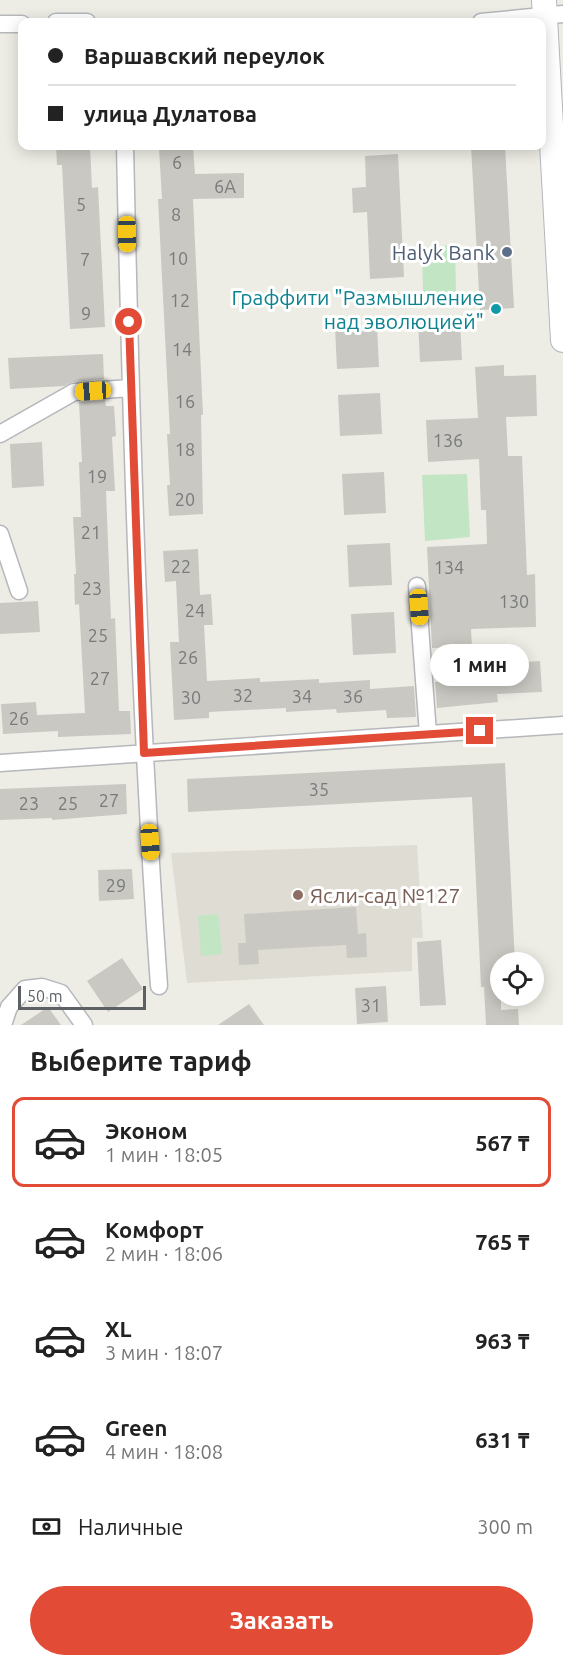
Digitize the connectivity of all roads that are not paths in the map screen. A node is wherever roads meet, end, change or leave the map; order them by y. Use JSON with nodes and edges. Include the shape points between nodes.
{"nodes":[{"id":1,"x":550,"y":10,"type":"edge"},
{"id":2,"x":504,"y":18,"type":"edge"},
{"id":3,"x":0,"y":24,"type":"edge"},
{"id":4,"x":18,"y":24,"type":"edge"},
{"id":5,"x":125,"y":150,"type":"edge"},
{"id":6,"x":563,"y":340,"type":"edge"},
{"id":7,"x":130,"y":388,"type":"junction"},
{"id":8,"x":0,"y":434,"type":"edge"},
{"id":9,"x":0,"y":534,"type":"edge"},
{"id":10,"x":417,"y":586,"type":"dead end"},
{"id":11,"x":19,"y":591,"type":"dead end"},
{"id":12,"x":563,"y":725,"type":"edge"},
{"id":13,"x":428,"y":734,"type":"junction"},
{"id":14,"x":144,"y":753,"type":"junction"},
{"id":15,"x":0,"y":763,"type":"edge"},
{"id":16,"x":159,"y":986,"type":"dead end"},
{"id":17,"x":3,"y":1025,"type":"edge"},
{"id":18,"x":84,"y":1025,"type":"edge"}],
"edges":[{"from":1,"to":2,"type":"street"},
{"from":1,"to":6,"type":"main road"},
{"from":3,"to":4,"type":"street"},
{"from":5,"to":7,"type":"street"},
{"from":7,"to":8,"type":"street","via":[[74,392]]},
{"from":7,"to":14,"type":"street"},
{"from":9,"to":11,"type":"street"},
{"from":10,"to":13,"type":"street"},
{"from":12,"to":13,"type":"street"},
{"from":13,"to":14,"type":"street"},
{"from":14,"to":15,"type":"street"},
{"from":14,"to":16,"type":"street"},
{"from":17,"to":18,"type":"street","via":[[9,1007],[25,989],[42,987],[61,993]]}]}
